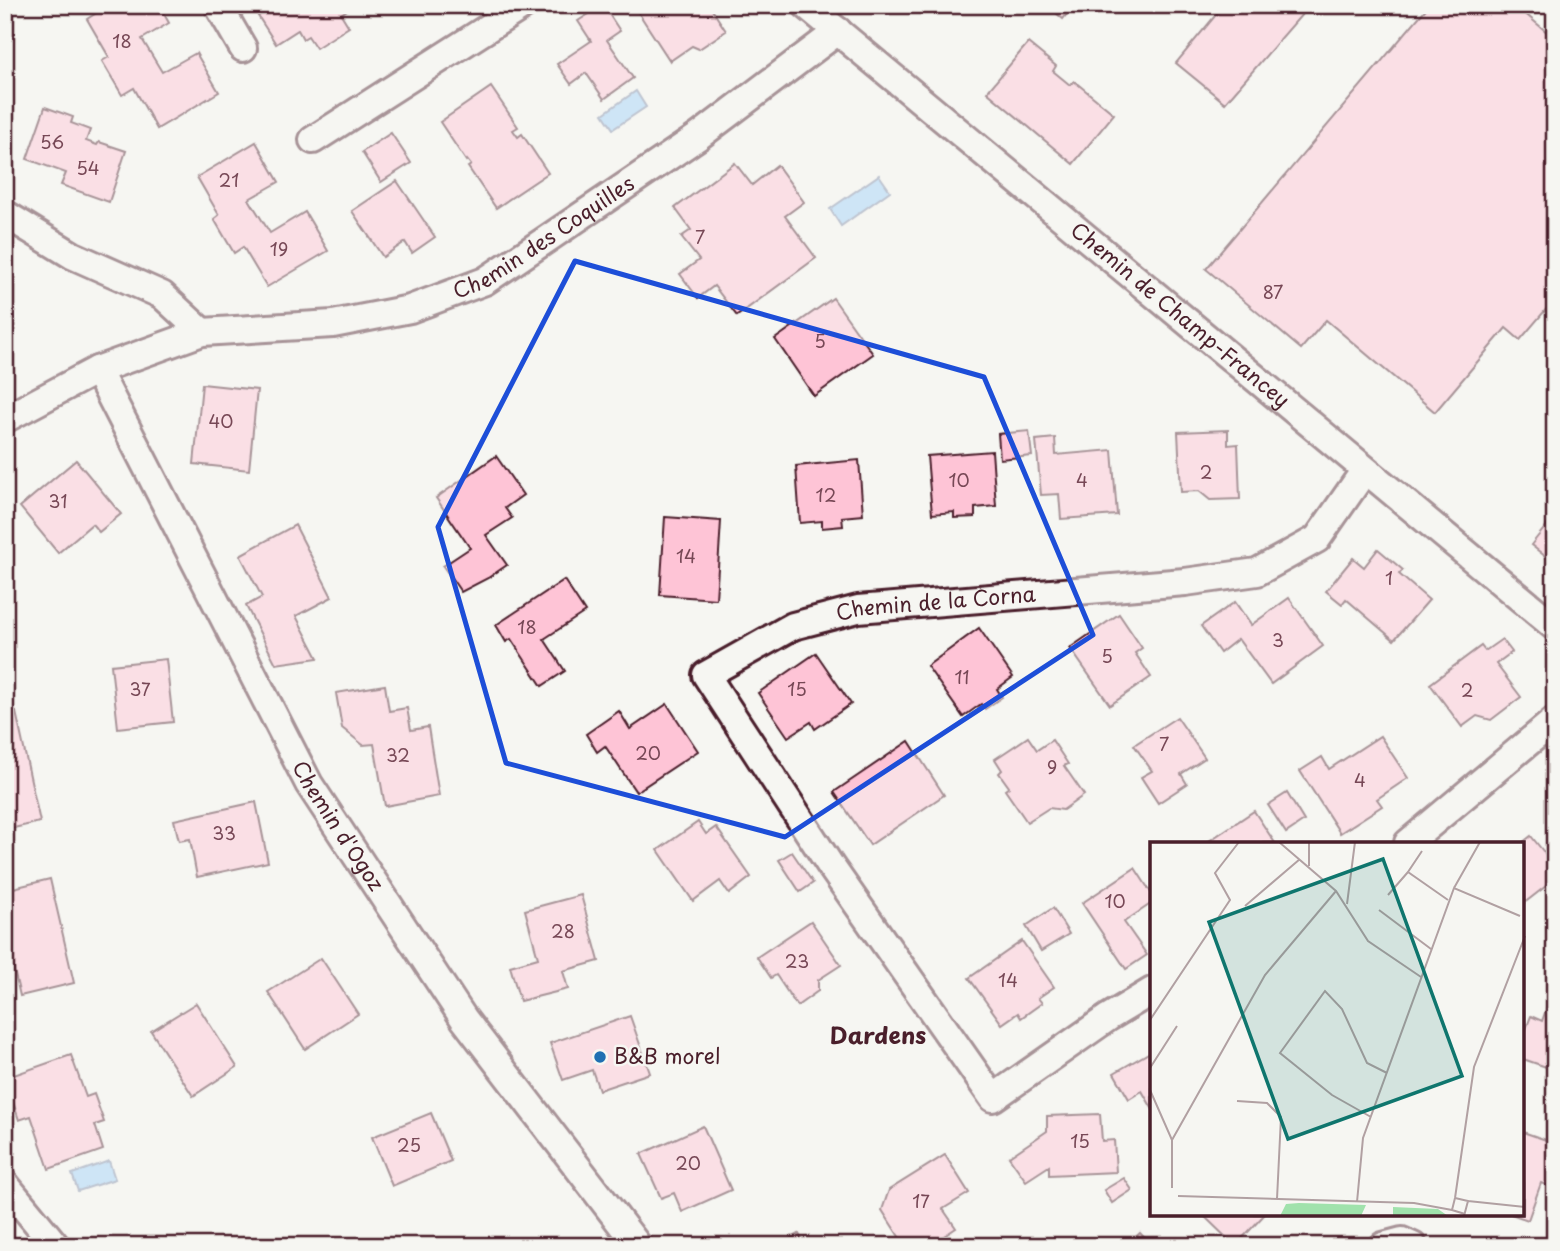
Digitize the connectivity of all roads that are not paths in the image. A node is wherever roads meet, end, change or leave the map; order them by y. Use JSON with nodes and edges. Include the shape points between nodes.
{"nodes":[{"id":1,"x":218,"y":5,"type":"edge"},
{"id":2,"x":524,"y":5,"type":"edge"},
{"id":3,"x":806,"y":5,"type":"edge"},
{"id":4,"x":838,"y":31,"type":"junction"},
{"id":5,"x":243,"y":48,"type":"dead end"},
{"id":6,"x":313,"y":140,"type":"dead end"},
{"id":7,"x":5,"y":214,"type":"edge"},
{"id":8,"x":202,"y":332,"type":"junction"},
{"id":9,"x":97,"y":370,"type":"junction"},
{"id":10,"x":5,"y":419,"type":"edge"},
{"id":11,"x":1365,"y":470,"type":"junction"},
{"id":12,"x":1555,"y":627,"type":"edge"},
{"id":13,"x":1555,"y":720,"type":"edge"},
{"id":14,"x":1409,"y":842,"type":"edge"},
{"id":15,"x":1150,"y":992,"type":"edge"},
{"id":16,"x":5,"y":1184,"type":"edge"},
{"id":17,"x":56,"y":1246,"type":"edge"},
{"id":18,"x":638,"y":1246,"type":"edge"},
{"id":19,"x":1383,"y":1246,"type":"edge"},
{"id":20,"x":1413,"y":1246,"type":"edge"}],
"edges":[{"from":1,"to":5,"type":"street"},
{"from":2,"to":6,"type":"street"},
{"from":3,"to":4,"type":"street","name":"Chemin de Champ-Francey"},
{"from":4,"to":8,"type":"street","name":"Chemin des Coquilles","via":[[699,136],[485,281],[410,309],[333,324]]},
{"from":4,"to":11,"type":"street","name":"Chemin de Champ-Francey"},
{"from":7,"to":8,"type":"street","via":[[72,255],[162,295]]},
{"from":8,"to":9,"type":"street","name":"Chemin des Coquilles"},
{"from":9,"to":10,"type":"street","name":"Chemin des Coquilles"},
{"from":9,"to":18,"type":"street","name":"Chemin d'Ogoz","via":[[309,784],[464,1019]]},
{"from":11,"to":12,"type":"street","name":"Chemin de Champ-Francey"},
{"from":11,"to":15,"type":"street","name":"Chemin de la Corna","via":[[1317,539],[1257,572],[859,609],[793,625],[706,675],[832,869],[993,1098]]},
{"from":13,"to":14,"type":"street"},
{"from":16,"to":17,"type":"street"},
{"from":19,"to":20,"type":"street","via":[[1402,1241]]}]}
